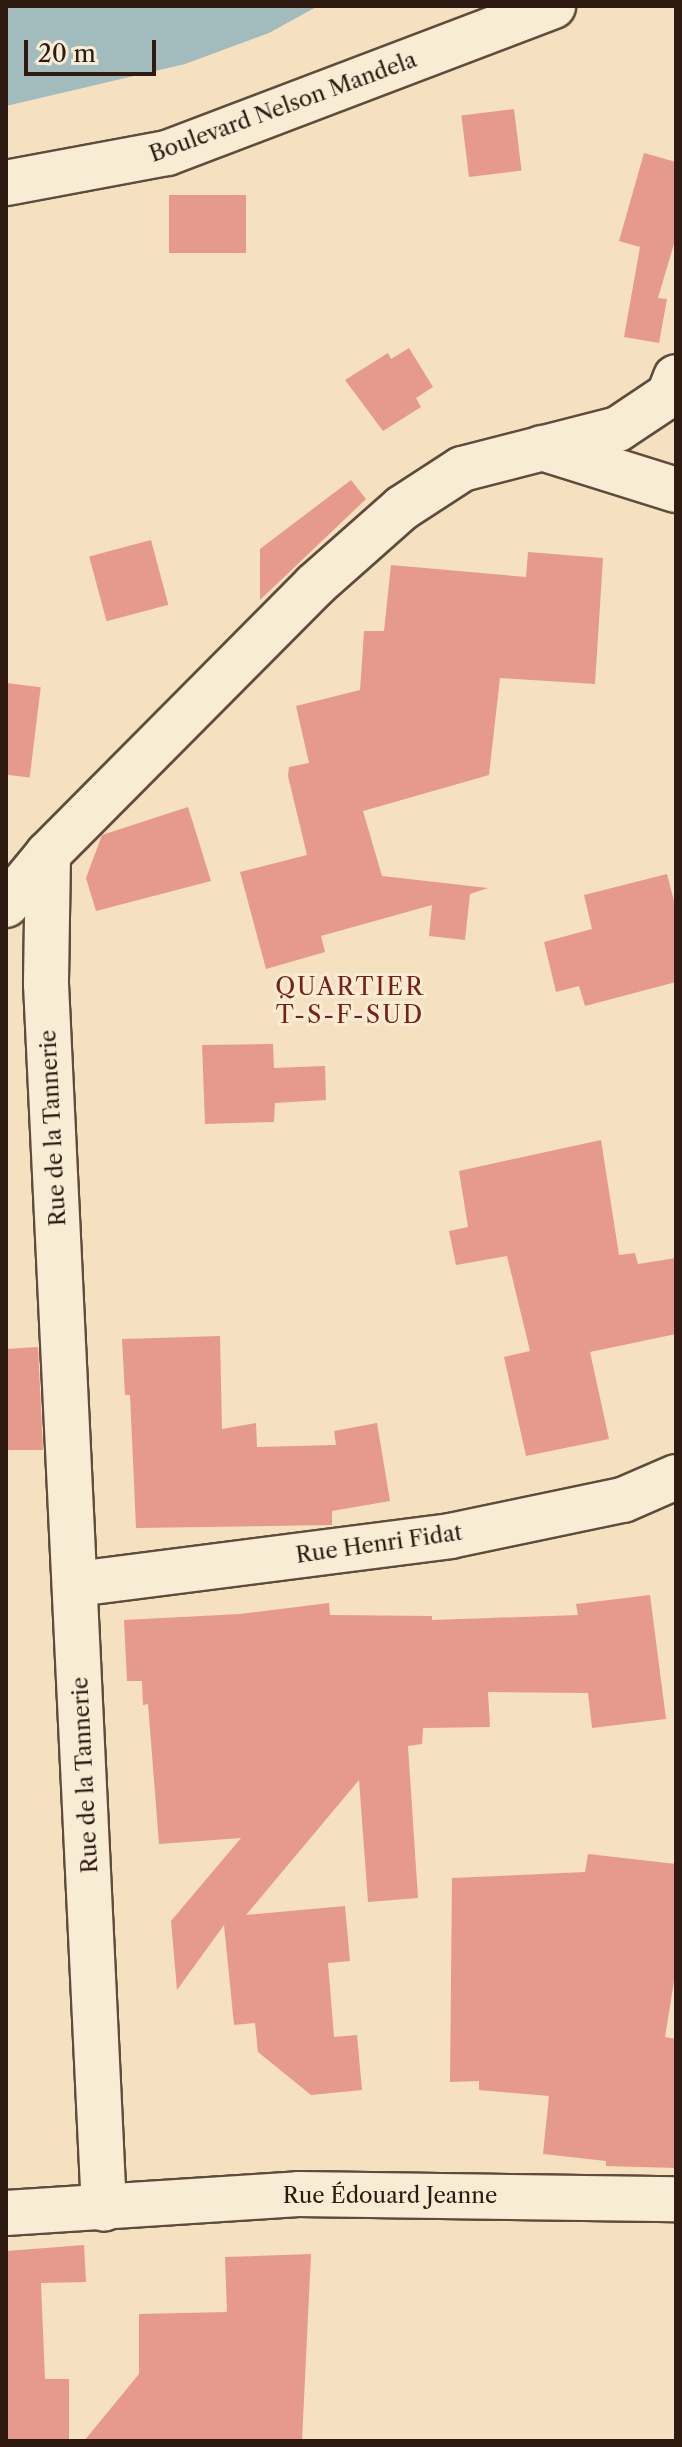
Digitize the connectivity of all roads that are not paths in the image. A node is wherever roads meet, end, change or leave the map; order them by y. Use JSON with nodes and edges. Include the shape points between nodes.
{"nodes":[{"id":1,"x":553,"y":6,"type":"edge"},
{"id":2,"x":6,"y":183,"type":"edge"},
{"id":3,"x":676,"y":377,"type":"edge"},
{"id":4,"x":542,"y":448,"type":"junction"},
{"id":5,"x":676,"y":490,"type":"edge"},
{"id":6,"x":48,"y":854,"type":"junction"},
{"id":7,"x":6,"y":905,"type":"edge"},
{"id":8,"x":676,"y":1477,"type":"edge"},
{"id":9,"x":77,"y":1584,"type":"junction"},
{"id":10,"x":676,"y":2199,"type":"edge"},
{"id":11,"x":104,"y":2209,"type":"junction"},
{"id":12,"x":6,"y":2213,"type":"edge"}],
"edges":[{"from":1,"to":2,"type":"street","name":"Boulevard Nelson Mandela","via":[[167,153]]},
{"from":3,"to":4,"type":"street","via":[[669,395],[618,429]]},
{"from":4,"to":5,"type":"street"},
{"from":4,"to":6,"type":"street","via":[[462,469],[402,508],[315,585]]},
{"from":6,"to":7,"type":"street"},
{"from":6,"to":9,"type":"street","name":"Rue de la Tannerie","via":[[46,984]]},
{"from":8,"to":9,"type":"street","name":"Rue Henri Fidat","via":[[623,1500],[450,1536]]},
{"from":9,"to":11,"type":"street","name":"Rue de la Tannerie"},
{"from":10,"to":11,"type":"street","name":"Rue Édouard Jeanne","via":[[298,2194]]},
{"from":11,"to":12,"type":"street","name":"Rue Édouard Jeanne"}]}
